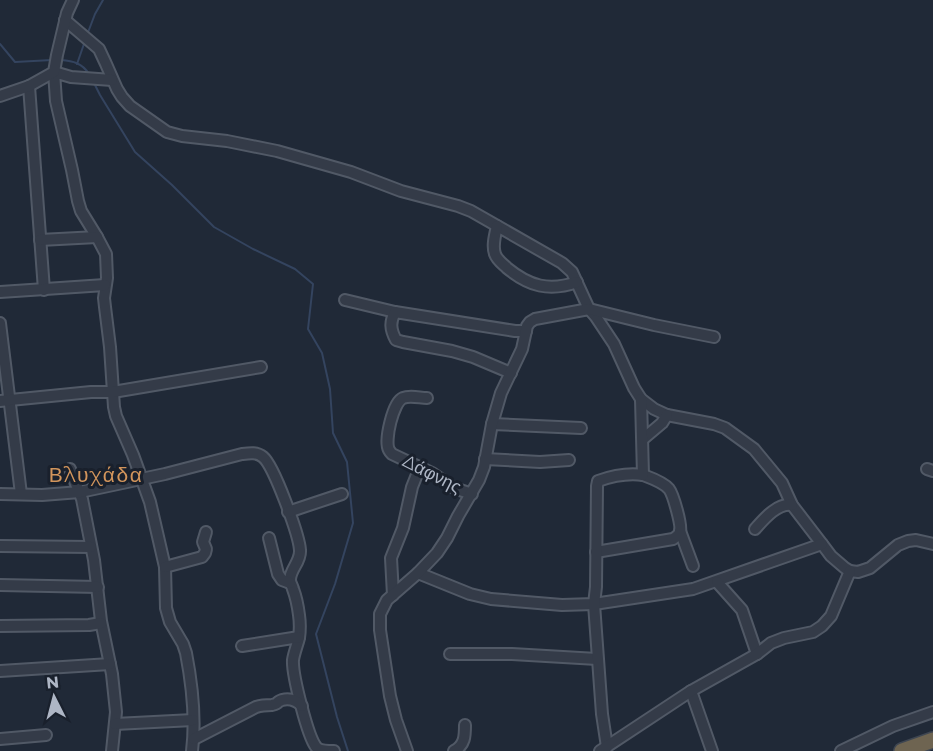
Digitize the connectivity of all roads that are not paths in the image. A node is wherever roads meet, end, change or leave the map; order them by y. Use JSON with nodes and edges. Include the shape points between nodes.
{"nodes":[{"id":1,"x":73,"y":0,"type":"edge"},
{"id":2,"x":65,"y":20,"type":"junction"},
{"id":3,"x":54,"y":72,"type":"junction"},
{"id":4,"x":112,"y":80,"type":"junction"},
{"id":5,"x":29,"y":86,"type":"junction"},
{"id":6,"x":0,"y":96,"type":"edge"},
{"id":7,"x":497,"y":226,"type":"junction"},
{"id":8,"x":97,"y":237,"type":"junction"},
{"id":9,"x":40,"y":240,"type":"junction"},
{"id":10,"x":577,"y":282,"type":"junction"},
{"id":11,"x":105,"y":285,"type":"junction"},
{"id":12,"x":44,"y":290,"type":"junction"},
{"id":13,"x":0,"y":292,"type":"edge"},
{"id":14,"x":345,"y":300,"type":"dead end"},
{"id":15,"x":589,"y":309,"type":"junction"},
{"id":16,"x":395,"y":312,"type":"junction"},
{"id":17,"x":0,"y":323,"type":"edge"},
{"id":18,"x":526,"y":332,"type":"junction"},
{"id":19,"x":714,"y":337,"type":"dead end"},
{"id":20,"x":261,"y":367,"type":"dead end"},
{"id":21,"x":511,"y":373,"type":"junction"},
{"id":22,"x":113,"y":392,"type":"junction"},
{"id":23,"x":427,"y":398,"type":"dead end"},
{"id":24,"x":641,"y":399,"type":"junction"},
{"id":25,"x":5,"y":400,"type":"edge"},
{"id":26,"x":667,"y":415,"type":"junction"},
{"id":27,"x":492,"y":424,"type":"junction"},
{"id":28,"x":581,"y":428,"type":"dead end"},
{"id":29,"x":643,"y":439,"type":"junction"},
{"id":30,"x":485,"y":459,"type":"junction"},
{"id":31,"x":569,"y":460,"type":"dead end"},
{"id":32,"x":420,"y":467,"type":"junction"},
{"id":33,"x":70,"y":469,"type":"dead end"},
{"id":34,"x":643,"y":475,"type":"junction"},
{"id":35,"x":141,"y":479,"type":"junction"},
{"id":36,"x":80,"y":492,"type":"junction"},
{"id":37,"x":0,"y":494,"type":"edge"},
{"id":38,"x":21,"y":494,"type":"junction"},
{"id":39,"x":342,"y":494,"type":"dead end"},
{"id":40,"x":472,"y":494,"type":"junction"},
{"id":41,"x":792,"y":505,"type":"junction"},
{"id":42,"x":288,"y":512,"type":"junction"},
{"id":43,"x":755,"y":529,"type":"dead end"},
{"id":44,"x":680,"y":531,"type":"junction"},
{"id":45,"x":206,"y":532,"type":"dead end"},
{"id":46,"x":269,"y":538,"type":"dead end"},
{"id":47,"x":822,"y":544,"type":"junction"},
{"id":48,"x":933,"y":544,"type":"edge"},
{"id":49,"x":0,"y":546,"type":"edge"},
{"id":50,"x":91,"y":547,"type":"junction"},
{"id":51,"x":596,"y":552,"type":"junction"},
{"id":52,"x":693,"y":566,"type":"dead end"},
{"id":53,"x":165,"y":567,"type":"junction"},
{"id":54,"x":850,"y":571,"type":"junction"},
{"id":55,"x":418,"y":573,"type":"junction"},
{"id":56,"x":717,"y":582,"type":"junction"},
{"id":57,"x":290,"y":583,"type":"junction"},
{"id":58,"x":0,"y":585,"type":"edge"},
{"id":59,"x":98,"y":587,"type":"junction"},
{"id":60,"x":393,"y":595,"type":"junction"},
{"id":61,"x":594,"y":604,"type":"junction"},
{"id":62,"x":101,"y":623,"type":"junction"},
{"id":63,"x":0,"y":626,"type":"edge"},
{"id":64,"x":299,"y":637,"type":"junction"},
{"id":65,"x":242,"y":646,"type":"dead end"},
{"id":66,"x":450,"y":654,"type":"dead end"},
{"id":67,"x":757,"y":654,"type":"junction"},
{"id":68,"x":597,"y":658,"type":"junction"},
{"id":69,"x":110,"y":664,"type":"junction"},
{"id":70,"x":0,"y":671,"type":"edge"},
{"id":71,"x":691,"y":691,"type":"junction"},
{"id":72,"x":302,"y":706,"type":"junction"},
{"id":73,"x":933,"y":711,"type":"edge"},
{"id":74,"x":193,"y":720,"type":"junction"},
{"id":75,"x":115,"y":724,"type":"junction"},
{"id":76,"x":465,"y":725,"type":"dead end"},
{"id":77,"x":46,"y":735,"type":"dead end"},
{"id":78,"x":194,"y":738,"type":"junction"},
{"id":79,"x":0,"y":739,"type":"edge"},
{"id":80,"x":933,"y":740,"type":"edge"},
{"id":81,"x":604,"y":749,"type":"edge"},
{"id":82,"x":112,"y":751,"type":"edge"},
{"id":83,"x":192,"y":751,"type":"edge"},
{"id":84,"x":334,"y":751,"type":"edge"},
{"id":85,"x":407,"y":751,"type":"edge"},
{"id":86,"x":454,"y":751,"type":"edge"},
{"id":87,"x":712,"y":751,"type":"edge"},
{"id":88,"x":841,"y":751,"type":"edge"},
{"id":89,"x":902,"y":751,"type":"edge"}],
"edges":[{"from":1,"to":2,"type":"street"},
{"from":2,"to":3,"type":"street"},
{"from":2,"to":4,"type":"street","via":[[99,49]]},
{"from":3,"to":4,"type":"street"},
{"from":3,"to":5,"type":"street"},
{"from":3,"to":8,"type":"street","via":[[56,101],[78,201]]},
{"from":4,"to":7,"type":"street","via":[[130,106],[174,135],[259,146],[329,165],[458,206]]},
{"from":5,"to":6,"type":"street"},
{"from":5,"to":9,"type":"street"},
{"from":7,"to":10,"type":"street","via":[[562,263]]},
{"from":7,"to":10,"type":"street","via":[[494,253],[519,278],[541,286]]},
{"from":8,"to":9,"type":"street"},
{"from":8,"to":11,"type":"street","via":[[106,254]]},
{"from":9,"to":12,"type":"street"},
{"from":10,"to":15,"type":"street"},
{"from":11,"to":12,"type":"street"},
{"from":11,"to":22,"type":"street"},
{"from":12,"to":13,"type":"street"},
{"from":14,"to":16,"type":"street"},
{"from":15,"to":18,"type":"street","via":[[535,319]]},
{"from":15,"to":19,"type":"street"},
{"from":15,"to":24,"type":"street","via":[[615,344]]},
{"from":16,"to":18,"type":"street"},
{"from":16,"to":21,"type":"street","via":[[390,325],[396,339],[473,357]]},
{"from":17,"to":25,"type":"street"},
{"from":18,"to":21,"type":"street"},
{"from":20,"to":22,"type":"street"},
{"from":21,"to":27,"type":"street"},
{"from":22,"to":25,"type":"street"},
{"from":22,"to":35,"type":"street","via":[[116,416]]},
{"from":23,"to":32,"type":"street","name":"Δάφνης","via":[[410,396],[398,401],[388,438],[392,454]]},
{"from":24,"to":26,"type":"street"},
{"from":24,"to":29,"type":"street"},
{"from":25,"to":38,"type":"street"},
{"from":26,"to":29,"type":"street"},
{"from":26,"to":41,"type":"street","via":[[714,424],[741,439],[774,472]]},
{"from":27,"to":28,"type":"street"},
{"from":27,"to":30,"type":"street"},
{"from":29,"to":34,"type":"street"},
{"from":30,"to":31,"type":"street"},
{"from":30,"to":40,"type":"street"},
{"from":32,"to":40,"type":"street","name":"Δάφνης"},
{"from":32,"to":60,"type":"street","via":[[404,528],[391,558]]},
{"from":33,"to":36,"type":"street"},
{"from":34,"to":44,"type":"street","via":[[671,491]]},
{"from":34,"to":51,"type":"street","via":[[598,481]]},
{"from":35,"to":36,"type":"street"},
{"from":35,"to":42,"type":"street","via":[[255,453],[268,463]]},
{"from":35,"to":53,"type":"street","via":[[154,514]]},
{"from":36,"to":38,"type":"street"},
{"from":36,"to":50,"type":"street"},
{"from":37,"to":38,"type":"street"},
{"from":39,"to":42,"type":"street"},
{"from":40,"to":55,"type":"street","via":[[442,546]]},
{"from":41,"to":43,"type":"street","via":[[774,511]]},
{"from":41,"to":47,"type":"street"},
{"from":42,"to":57,"type":"street","via":[[300,549]]},
{"from":44,"to":51,"type":"street","via":[[673,538]]},
{"from":44,"to":52,"type":"street"},
{"from":45,"to":53,"type":"street","via":[[202,557]]},
{"from":46,"to":57,"type":"street","via":[[278,574]]},
{"from":47,"to":54,"type":"street"},
{"from":47,"to":56,"type":"street"},
{"from":48,"to":54,"type":"street","via":[[908,541],[870,568]]},
{"from":49,"to":50,"type":"street"},
{"from":50,"to":59,"type":"street"},
{"from":51,"to":61,"type":"street"},
{"from":53,"to":74,"type":"street","via":[[166,608],[186,653]]},
{"from":54,"to":67,"type":"street","via":[[831,616],[822,626],[775,641]]},
{"from":55,"to":60,"type":"street"},
{"from":55,"to":61,"type":"street","via":[[470,594],[491,598]]},
{"from":56,"to":61,"type":"street"},
{"from":56,"to":67,"type":"street","via":[[742,610]]},
{"from":57,"to":64,"type":"street","via":[[299,615]]},
{"from":58,"to":59,"type":"street"},
{"from":59,"to":62,"type":"street"},
{"from":60,"to":85,"type":"street","via":[[381,609],[379,620],[390,696]]},
{"from":61,"to":68,"type":"street"},
{"from":62,"to":63,"type":"street"},
{"from":62,"to":69,"type":"street"},
{"from":64,"to":65,"type":"street"},
{"from":64,"to":72,"type":"street","via":[[293,669]]},
{"from":66,"to":68,"type":"street"},
{"from":67,"to":71,"type":"street"},
{"from":68,"to":81,"type":"street"},
{"from":69,"to":70,"type":"street"},
{"from":69,"to":75,"type":"street"},
{"from":71,"to":81,"type":"street"},
{"from":71,"to":87,"type":"street"},
{"from":72,"to":78,"type":"street","via":[[288,699],[266,704]]},
{"from":72,"to":84,"type":"street","via":[[315,747]]},
{"from":73,"to":88,"type":"street"},
{"from":74,"to":75,"type":"street"},
{"from":74,"to":78,"type":"street"},
{"from":75,"to":82,"type":"street"},
{"from":76,"to":86,"type":"street","via":[[463,744]]},
{"from":77,"to":79,"type":"street"},
{"from":78,"to":83,"type":"street"},
{"from":80,"to":89,"type":"highway"}]}
